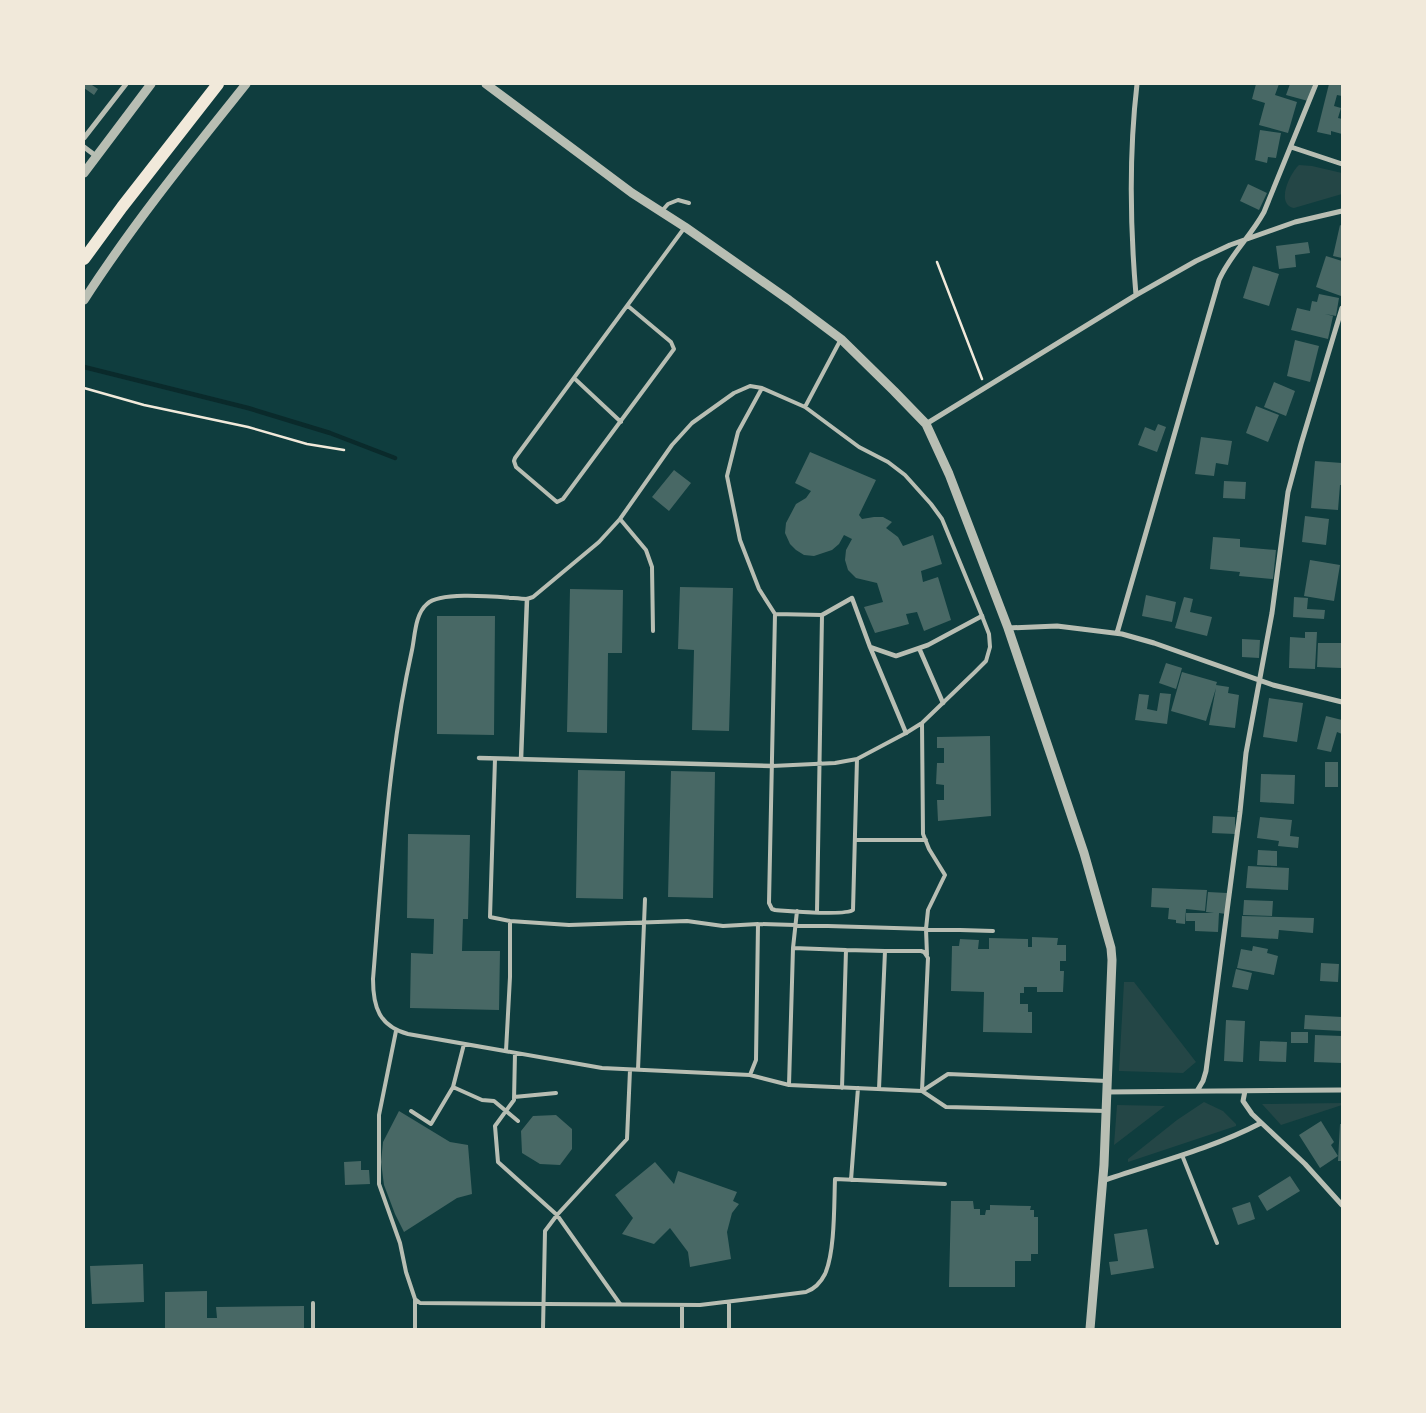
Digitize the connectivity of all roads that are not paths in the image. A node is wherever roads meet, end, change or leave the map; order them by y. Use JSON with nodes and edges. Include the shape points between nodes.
{"nodes":[{"id":1,"x":126,"y":84,"type":"edge"},
{"id":2,"x":151,"y":84,"type":"edge"},
{"id":3,"x":218,"y":84,"type":"edge"},
{"id":4,"x":246,"y":84,"type":"edge"},
{"id":5,"x":486,"y":84,"type":"edge"},
{"id":6,"x":1137,"y":84,"type":"edge"},
{"id":7,"x":1316,"y":84,"type":"edge"},
{"id":8,"x":84,"y":138,"type":"edge"},
{"id":9,"x":84,"y":147,"type":"edge"},
{"id":10,"x":1291,"y":147,"type":"junction"},
{"id":11,"x":96,"y":156,"type":"junction"},
{"id":12,"x":1342,"y":164,"type":"edge"},
{"id":13,"x":84,"y":173,"type":"edge"},
{"id":14,"x":689,"y":203,"type":"dead end"},
{"id":15,"x":1342,"y":211,"type":"edge"},
{"id":16,"x":661,"y":212,"type":"junction"},
{"id":17,"x":685,"y":227,"type":"junction"},
{"id":18,"x":1246,"y":239,"type":"junction"},
{"id":19,"x":84,"y":259,"type":"edge"},
{"id":20,"x":1136,"y":295,"type":"junction"},
{"id":21,"x":84,"y":300,"type":"edge"},
{"id":22,"x":628,"y":306,"type":"junction"},
{"id":23,"x":1342,"y":308,"type":"edge"},
{"id":24,"x":842,"y":339,"type":"junction"},
{"id":25,"x":574,"y":378,"type":"junction"},
{"id":26,"x":762,"y":388,"type":"junction"},
{"id":27,"x":805,"y":407,"type":"junction"},
{"id":28,"x":621,"y":422,"type":"junction"},
{"id":29,"x":926,"y":424,"type":"junction"},
{"id":30,"x":620,"y":519,"type":"junction"},
{"id":31,"x":528,"y":599,"type":"junction"},
{"id":32,"x":775,"y":614,"type":"junction"},
{"id":33,"x":822,"y":615,"type":"junction"},
{"id":34,"x":982,"y":616,"type":"junction"},
{"id":35,"x":1008,"y":628,"type":"junction"},
{"id":36,"x":653,"y":631,"type":"dead end"},
{"id":37,"x":1117,"y":633,"type":"junction"},
{"id":38,"x":870,"y":647,"type":"junction"},
{"id":39,"x":918,"y":648,"type":"junction"},
{"id":40,"x":1258,"y":680,"type":"junction"},
{"id":41,"x":1342,"y":702,"type":"edge"},
{"id":42,"x":944,"y":703,"type":"junction"},
{"id":43,"x":922,"y":723,"type":"junction"},
{"id":44,"x":906,"y":733,"type":"junction"},
{"id":45,"x":479,"y":758,"type":"dead end"},
{"id":46,"x":496,"y":759,"type":"junction"},
{"id":47,"x":521,"y":759,"type":"junction"},
{"id":48,"x":858,"y":759,"type":"junction"},
{"id":49,"x":820,"y":764,"type":"junction"},
{"id":50,"x":772,"y":766,"type":"junction"},
{"id":51,"x":856,"y":840,"type":"junction"},
{"id":52,"x":926,"y":840,"type":"junction"},
{"id":53,"x":645,"y":899,"type":"dead end"},
{"id":54,"x":797,"y":911,"type":"junction"},
{"id":55,"x":816,"y":912,"type":"junction"},
{"id":56,"x":510,"y":921,"type":"junction"},
{"id":57,"x":644,"y":923,"type":"junction"},
{"id":58,"x":758,"y":924,"type":"junction"},
{"id":59,"x":796,"y":925,"type":"junction"},
{"id":60,"x":926,"y":929,"type":"junction"},
{"id":61,"x":993,"y":931,"type":"dead end"},
{"id":62,"x":793,"y":948,"type":"junction"},
{"id":63,"x":846,"y":950,"type":"junction"},
{"id":64,"x":885,"y":951,"type":"junction"},
{"id":65,"x":927,"y":955,"type":"junction"},
{"id":66,"x":396,"y":1031,"type":"junction"},
{"id":67,"x":464,"y":1044,"type":"junction"},
{"id":68,"x":506,"y":1051,"type":"junction"},
{"id":69,"x":515,"y":1053,"type":"junction"},
{"id":70,"x":630,"y":1070,"type":"junction"},
{"id":71,"x":638,"y":1070,"type":"junction"},
{"id":72,"x":750,"y":1075,"type":"junction"},
{"id":73,"x":1107,"y":1081,"type":"junction"},
{"id":74,"x":789,"y":1085,"type":"junction"},
{"id":75,"x":453,"y":1087,"type":"junction"},
{"id":76,"x":842,"y":1088,"type":"junction"},
{"id":77,"x":858,"y":1088,"type":"junction"},
{"id":78,"x":879,"y":1089,"type":"junction"},
{"id":79,"x":1245,"y":1090,"type":"junction"},
{"id":80,"x":1342,"y":1090,"type":"edge"},
{"id":81,"x":922,"y":1091,"type":"junction"},
{"id":82,"x":1197,"y":1091,"type":"junction"},
{"id":83,"x":1106,"y":1092,"type":"junction"},
{"id":84,"x":556,"y":1093,"type":"dead end"},
{"id":85,"x":514,"y":1097,"type":"junction"},
{"id":86,"x":411,"y":1111,"type":"dead end"},
{"id":87,"x":1106,"y":1111,"type":"junction"},
{"id":88,"x":506,"y":1112,"type":"junction"},
{"id":89,"x":518,"y":1121,"type":"dead end"},
{"id":90,"x":1261,"y":1123,"type":"junction"},
{"id":91,"x":1182,"y":1155,"type":"junction"},
{"id":92,"x":851,"y":1180,"type":"junction"},
{"id":93,"x":1102,"y":1180,"type":"junction"},
{"id":94,"x":945,"y":1184,"type":"dead end"},
{"id":95,"x":1342,"y":1205,"type":"edge"},
{"id":96,"x":557,"y":1215,"type":"junction"},
{"id":97,"x":1217,"y":1243,"type":"dead end"},
{"id":98,"x":415,"y":1299,"type":"junction"},
{"id":99,"x":729,"y":1302,"type":"junction"},
{"id":100,"x":313,"y":1304,"type":"dead end"},
{"id":101,"x":544,"y":1304,"type":"junction"},
{"id":102,"x":620,"y":1304,"type":"junction"},
{"id":103,"x":682,"y":1305,"type":"junction"},
{"id":104,"x":312,"y":1329,"type":"edge"},
{"id":105,"x":414,"y":1329,"type":"edge"},
{"id":106,"x":543,"y":1329,"type":"edge"},
{"id":107,"x":682,"y":1329,"type":"edge"},
{"id":108,"x":729,"y":1329,"type":"edge"},
{"id":109,"x":1090,"y":1329,"type":"edge"}],
"edges":[{"from":1,"to":8,"type":"street"},
{"from":2,"to":11,"type":"street"},
{"from":3,"to":19,"type":"main road"},
{"from":4,"to":21,"type":"street","via":[[169,181]]},
{"from":5,"to":16,"type":"street","via":[[632,194]]},
{"from":6,"to":20,"type":"street","via":[[1132,149]]},
{"from":7,"to":10,"type":"street"},
{"from":9,"to":11,"type":"street"},
{"from":10,"to":12,"type":"street"},
{"from":10,"to":18,"type":"street","via":[[1264,212]]},
{"from":11,"to":13,"type":"street"},
{"from":14,"to":16,"type":"lane","via":[[678,200]]},
{"from":15,"to":18,"type":"street","via":[[1295,222]]},
{"from":16,"to":17,"type":"street"},
{"from":17,"to":22,"type":"lane"},
{"from":17,"to":24,"type":"street"},
{"from":18,"to":20,"type":"street","via":[[1196,261]]},
{"from":18,"to":37,"type":"street","via":[[1225,267],[1214,297]]},
{"from":20,"to":29,"type":"street"},
{"from":22,"to":25,"type":"lane"},
{"from":22,"to":28,"type":"lane","via":[[674,348]]},
{"from":23,"to":40,"type":"street","via":[[1288,492],[1272,613]]},
{"from":24,"to":27,"type":"lane"},
{"from":24,"to":29,"type":"street"},
{"from":25,"to":28,"type":"lane"},
{"from":25,"to":28,"type":"lane","via":[[515,458],[516,467],[554,500],[561,501]]},
{"from":26,"to":27,"type":"lane"},
{"from":26,"to":30,"type":"lane","via":[[750,386],[734,393],[692,423],[672,445]]},
{"from":26,"to":32,"type":"lane","via":[[738,432],[727,476],[740,540],[759,589]]},
{"from":27,"to":34,"type":"lane","via":[[859,447],[905,475],[931,504],[942,520]]},
{"from":29,"to":35,"type":"street","via":[[949,474]]},
{"from":30,"to":31,"type":"lane","via":[[563,574]]},
{"from":30,"to":36,"type":"lane","via":[[646,550],[652,567]]},
{"from":31,"to":47,"type":"street"},
{"from":31,"to":66,"type":"lane","via":[[434,598],[425,605],[418,621],[404,686],[388,805],[373,979],[374,998],[381,1017]]},
{"from":32,"to":33,"type":"lane"},
{"from":32,"to":50,"type":"lane"},
{"from":33,"to":38,"type":"street","via":[[852,598]]},
{"from":33,"to":49,"type":"lane"},
{"from":34,"to":39,"type":"street"},
{"from":34,"to":42,"type":"lane","via":[[989,634],[986,661]]},
{"from":35,"to":37,"type":"street","via":[[1057,626]]},
{"from":35,"to":73,"type":"street","via":[[1108,933],[1112,960]]},
{"from":37,"to":40,"type":"street"},
{"from":38,"to":39,"type":"street","via":[[896,656]]},
{"from":38,"to":44,"type":"street"},
{"from":39,"to":42,"type":"street"},
{"from":40,"to":41,"type":"street"},
{"from":40,"to":82,"type":"street","via":[[1206,1071]]},
{"from":42,"to":43,"type":"lane"},
{"from":43,"to":44,"type":"lane"},
{"from":43,"to":52,"type":"lane","via":[[923,834]]},
{"from":44,"to":48,"type":"lane"},
{"from":45,"to":46,"type":"street"},
{"from":46,"to":47,"type":"street"},
{"from":46,"to":56,"type":"lane","via":[[490,917]]},
{"from":47,"to":50,"type":"street"},
{"from":48,"to":49,"type":"lane"},
{"from":48,"to":51,"type":"lane"},
{"from":49,"to":50,"type":"lane"},
{"from":49,"to":55,"type":"lane"},
{"from":50,"to":54,"type":"lane","via":[[769,904],[776,910]]},
{"from":51,"to":52,"type":"lane"},
{"from":51,"to":55,"type":"lane","via":[[853,910],[847,913]]},
{"from":52,"to":60,"type":"lane","via":[[945,875],[928,910]]},
{"from":53,"to":57,"type":"lane"},
{"from":54,"to":55,"type":"lane"},
{"from":54,"to":59,"type":"lane"},
{"from":56,"to":57,"type":"lane"},
{"from":56,"to":68,"type":"lane"},
{"from":57,"to":58,"type":"lane"},
{"from":57,"to":71,"type":"lane"},
{"from":58,"to":59,"type":"lane"},
{"from":58,"to":72,"type":"lane","via":[[756,1060]]},
{"from":59,"to":60,"type":"lane"},
{"from":59,"to":62,"type":"lane"},
{"from":60,"to":61,"type":"lane"},
{"from":60,"to":65,"type":"lane"},
{"from":62,"to":63,"type":"lane"},
{"from":62,"to":74,"type":"lane"},
{"from":63,"to":64,"type":"lane"},
{"from":63,"to":76,"type":"lane"},
{"from":64,"to":65,"type":"lane","via":[[921,951]]},
{"from":64,"to":78,"type":"lane"},
{"from":65,"to":81,"type":"lane"},
{"from":66,"to":67,"type":"lane"},
{"from":66,"to":98,"type":"lane","via":[[379,1115],[380,1184]]},
{"from":67,"to":68,"type":"lane"},
{"from":67,"to":75,"type":"lane"},
{"from":68,"to":69,"type":"lane"},
{"from":69,"to":70,"type":"lane"},
{"from":69,"to":85,"type":"lane"},
{"from":70,"to":71,"type":"lane"},
{"from":70,"to":96,"type":"lane","via":[[627,1139]]},
{"from":71,"to":72,"type":"lane"},
{"from":72,"to":74,"type":"lane"},
{"from":73,"to":81,"type":"lane","via":[[948,1074]]},
{"from":73,"to":83,"type":"street"},
{"from":74,"to":76,"type":"lane"},
{"from":75,"to":86,"type":"lane","via":[[430,1124]]},
{"from":75,"to":88,"type":"lane","via":[[482,1100],[494,1101]]},
{"from":76,"to":77,"type":"lane"},
{"from":77,"to":78,"type":"lane"},
{"from":77,"to":92,"type":"lane"},
{"from":78,"to":81,"type":"lane"},
{"from":79,"to":80,"type":"street"},
{"from":79,"to":82,"type":"street"},
{"from":79,"to":90,"type":"street","via":[[1245,1104]]},
{"from":81,"to":87,"type":"lane","via":[[946,1107]]},
{"from":82,"to":83,"type":"street"},
{"from":83,"to":87,"type":"street"},
{"from":84,"to":85,"type":"lane"},
{"from":85,"to":88,"type":"lane"},
{"from":87,"to":93,"type":"street"},
{"from":88,"to":89,"type":"lane"},
{"from":88,"to":96,"type":"lane","via":[[495,1126],[498,1162]]},
{"from":90,"to":91,"type":"street"},
{"from":90,"to":95,"type":"street"},
{"from":91,"to":93,"type":"street"},
{"from":91,"to":97,"type":"lane"},
{"from":92,"to":94,"type":"lane"},
{"from":92,"to":99,"type":"lane","via":[[835,1179],[830,1257],[825,1275],[814,1289]]},
{"from":93,"to":109,"type":"street"},
{"from":96,"to":101,"type":"lane","via":[[545,1232]]},
{"from":96,"to":102,"type":"lane"},
{"from":98,"to":101,"type":"lane","via":[[420,1303]]},
{"from":98,"to":105,"type":"lane"},
{"from":99,"to":103,"type":"lane"},
{"from":99,"to":108,"type":"lane"},
{"from":100,"to":104,"type":"lane"},
{"from":101,"to":102,"type":"lane"},
{"from":101,"to":106,"type":"lane"},
{"from":102,"to":103,"type":"lane"},
{"from":103,"to":107,"type":"lane"}]}
